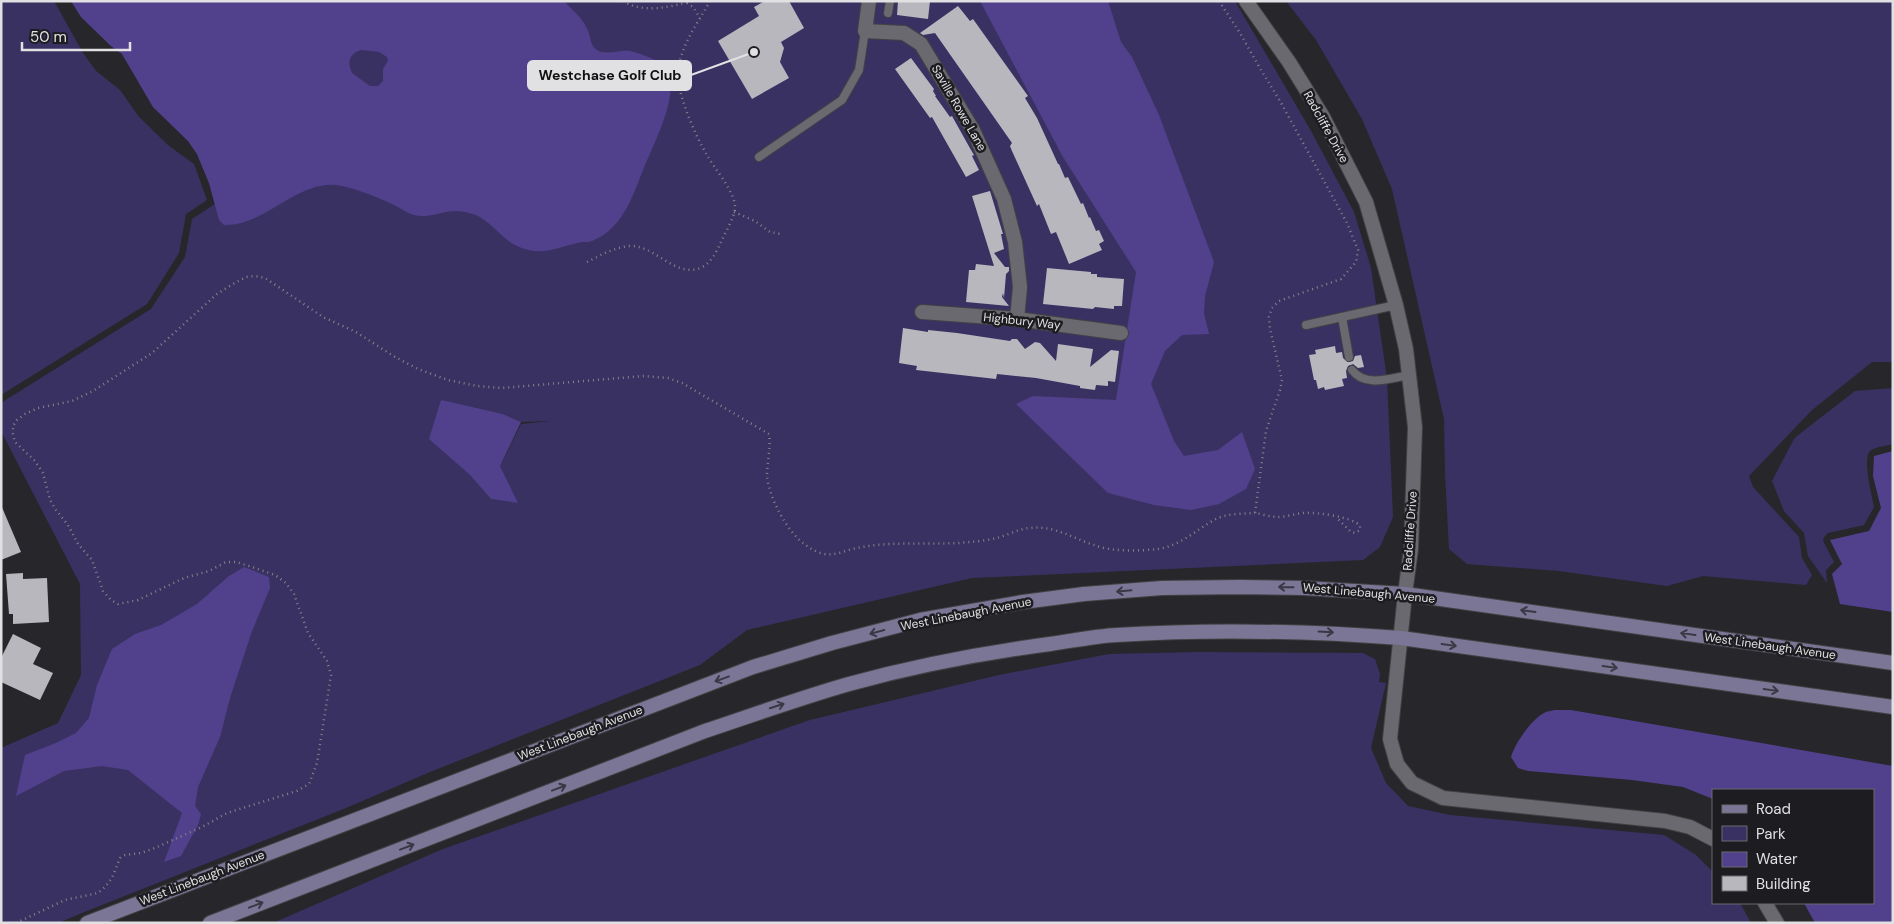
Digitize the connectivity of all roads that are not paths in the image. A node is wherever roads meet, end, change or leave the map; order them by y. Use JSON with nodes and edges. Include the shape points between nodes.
{"nodes":[{"id":1,"x":869,"y":1,"type":"edge"},
{"id":2,"x":890,"y":1,"type":"edge"},
{"id":3,"x":1246,"y":1,"type":"edge"},
{"id":4,"x":888,"y":13,"type":"dead end"},
{"id":5,"x":865,"y":30,"type":"junction"},
{"id":6,"x":759,"y":157,"type":"dead end"},
{"id":7,"x":1396,"y":305,"type":"junction"},
{"id":8,"x":922,"y":312,"type":"dead end"},
{"id":9,"x":1342,"y":317,"type":"junction"},
{"id":10,"x":1017,"y":319,"type":"junction"},
{"id":11,"x":1306,"y":325,"type":"dead end"},
{"id":12,"x":1121,"y":334,"type":"dead end"},
{"id":13,"x":1349,"y":357,"type":"dead end"},
{"id":14,"x":1352,"y":370,"type":"dead end"},
{"id":15,"x":1410,"y":375,"type":"junction"},
{"id":16,"x":1404,"y":594,"type":"junction"},
{"id":17,"x":1401,"y":638,"type":"junction"},
{"id":18,"x":1893,"y":663,"type":"edge"},
{"id":19,"x":1893,"y":707,"type":"edge"},
{"id":20,"x":1712,"y":838,"type":"edge"},
{"id":21,"x":1766,"y":904,"type":"edge"},
{"id":22,"x":86,"y":923,"type":"edge"},
{"id":23,"x":210,"y":923,"type":"edge"},
{"id":24,"x":1777,"y":923,"type":"edge"}],
"edges":[{"from":1,"to":5,"type":"street"},
{"from":2,"to":4,"type":"lane"},
{"from":3,"to":7,"type":"street","name":"Radcliffe Drive","via":[[1323,117],[1366,202]]},
{"from":5,"to":6,"type":"lane","via":[[859,70],[842,100]]},
{"from":5,"to":10,"type":"street","name":"Saville Rowe Lane","via":[[904,33],[921,44],[974,130],[1004,199],[1015,242],[1020,287]]},
{"from":7,"to":9,"type":"lane"},
{"from":7,"to":15,"type":"street","name":"Radcliffe Drive"},
{"from":8,"to":10,"type":"street","name":"Highbury Way"},
{"from":9,"to":11,"type":"lane"},
{"from":9,"to":13,"type":"lane"},
{"from":10,"to":12,"type":"street","name":"Highbury Way"},
{"from":14,"to":15,"type":"lane","via":[[1364,380]]},
{"from":15,"to":16,"type":"street","name":"Radcliffe Drive","via":[[1415,427],[1411,549]]},
{"from":16,"to":17,"type":"street","name":"Radcliffe Drive"},
{"from":18,"to":16,"type":"main road","name":"West Linebaugh Avenue","one_way":true},
{"from":16,"to":22,"type":"main road","name":"West Linebaugh Avenue","one_way":true,"via":[[1304,588],[1162,588],[1023,602],[920,620],[753,667]]},
{"from":17,"to":19,"type":"main road","one_way":true},
{"from":17,"to":20,"type":"street","name":"Radcliffe Drive","via":[[1390,739],[1397,764],[1412,783],[1443,798],[1665,820]]},
{"from":23,"to":17,"type":"main road","one_way":true,"via":[[705,731],[851,684],[930,665],[1018,648],[1115,635],[1242,630]]},
{"from":21,"to":24,"type":"street"}]}
